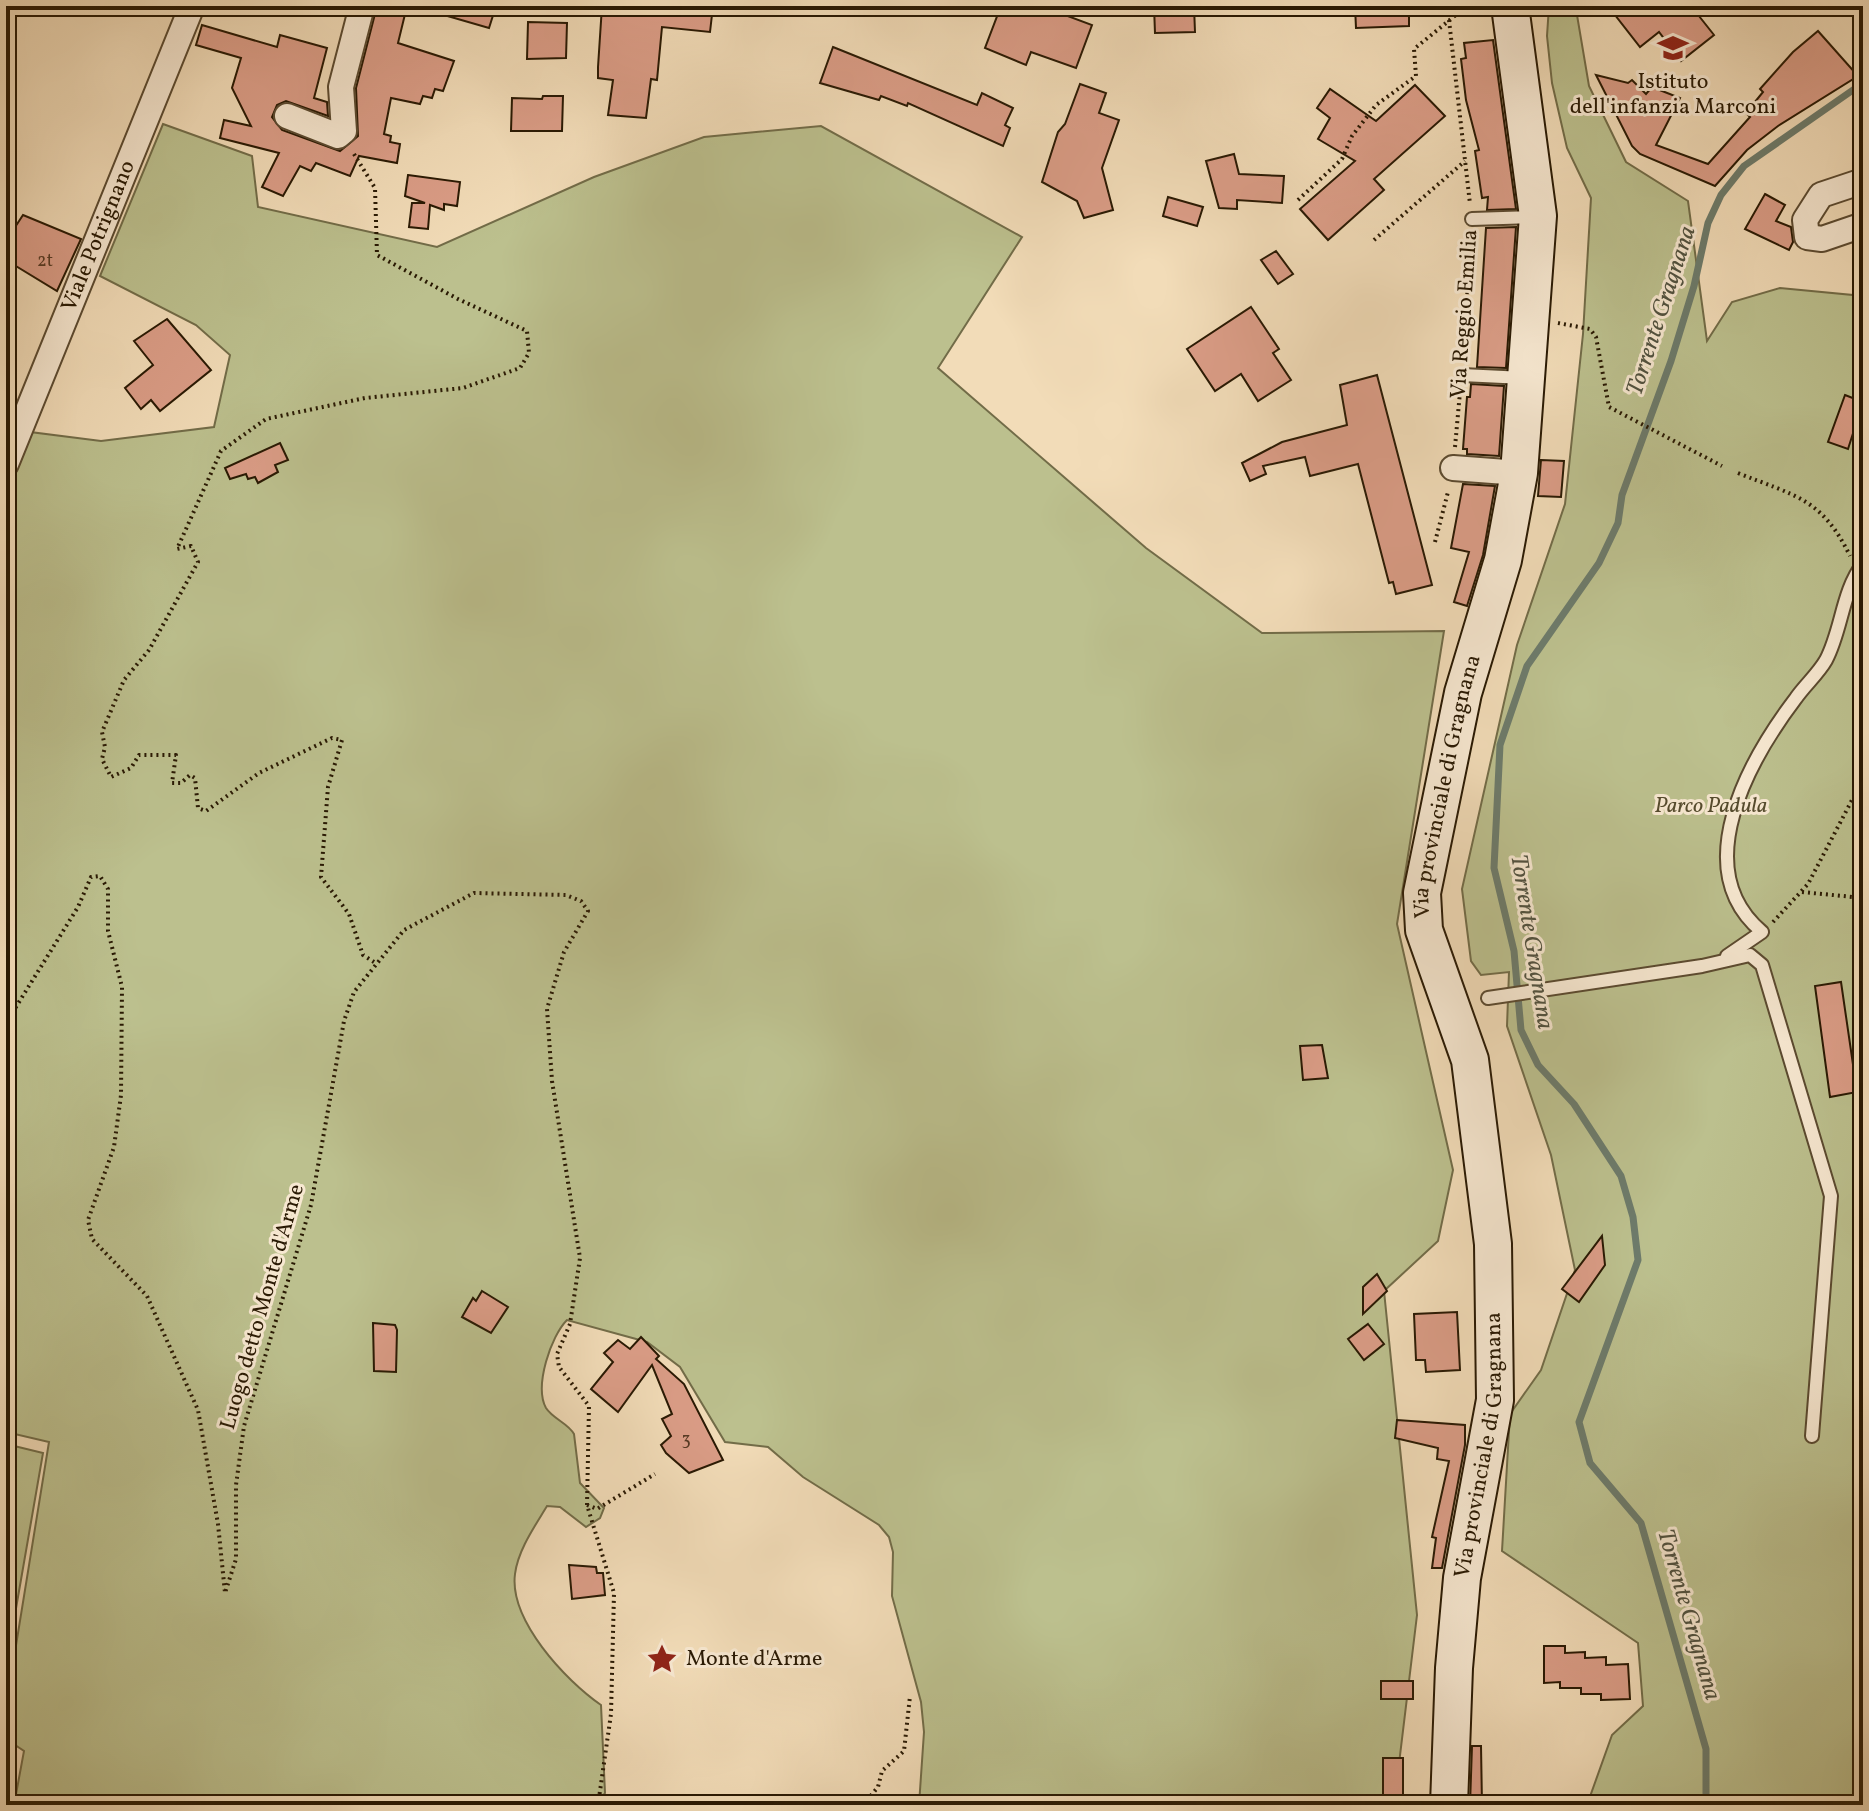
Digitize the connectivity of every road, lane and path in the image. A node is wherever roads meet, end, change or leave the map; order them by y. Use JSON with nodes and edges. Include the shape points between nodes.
{"nodes":[{"id":1,"x":192,"y":6,"type":"edge"},
{"id":2,"x":362,"y":6,"type":"edge"},
{"id":3,"x":1467,"y":6,"type":"edge"},
{"id":4,"x":1510,"y":6,"type":"edge"},
{"id":5,"x":1449,"y":20,"type":"junction"},
{"id":6,"x":287,"y":116,"type":"dead end"},
{"id":7,"x":344,"y":131,"type":"junction"},
{"id":8,"x":1465,"y":161,"type":"junction"},
{"id":9,"x":1863,"y":181,"type":"edge"},
{"id":10,"x":1298,"y":200,"type":"dead end"},
{"id":11,"x":1538,"y":216,"type":"junction"},
{"id":12,"x":1472,"y":219,"type":"junction"},
{"id":13,"x":1863,"y":225,"type":"edge"},
{"id":14,"x":1374,"y":240,"type":"dead end"},
{"id":15,"x":1529,"y":323,"type":"junction"},
{"id":16,"x":1462,"y":375,"type":"junction"},
{"id":17,"x":1524,"y":378,"type":"junction"},
{"id":18,"x":6,"y":464,"type":"edge"},
{"id":19,"x":1722,"y":466,"type":"dead end"},
{"id":20,"x":1453,"y":468,"type":"junction"},
{"id":21,"x":1519,"y":473,"type":"junction"},
{"id":22,"x":1738,"y":473,"type":"dead end"},
{"id":23,"x":1435,"y":542,"type":"dead end"},
{"id":24,"x":1860,"y":567,"type":"edge"},
{"id":25,"x":1863,"y":779,"type":"edge"},
{"id":26,"x":1800,"y":892,"type":"junction"},
{"id":27,"x":1863,"y":898,"type":"edge"},
{"id":28,"x":1762,"y":932,"type":"junction"},
{"id":29,"x":1720,"y":960,"type":"junction"},
{"id":30,"x":374,"y":962,"type":"junction"},
{"id":31,"x":1488,"y":998,"type":"dead end"},
{"id":32,"x":6,"y":1023,"type":"edge"},
{"id":33,"x":1812,"y":1436,"type":"dead end"},
{"id":34,"x":655,"y":1474,"type":"dead end"},
{"id":35,"x":587,"y":1505,"type":"junction"},
{"id":36,"x":910,"y":1696,"type":"dead end"},
{"id":37,"x":598,"y":1805,"type":"edge"},
{"id":38,"x":863,"y":1805,"type":"edge"},
{"id":39,"x":1449,"y":1805,"type":"edge"}],
"edges":[{"from":1,"to":18,"type":"street","name":"Viale Potrignano"},
{"from":2,"to":7,"type":"street","via":[[341,87]]},
{"from":3,"to":5,"type":"path"},
{"from":4,"to":11,"type":"main road","name":"Via provinciale di Gragnana"},
{"from":5,"to":8,"type":"path","name":"Via Reggio Emilia"},
{"from":5,"to":10,"type":"path","via":[[1414,49],[1416,76],[1376,105],[1342,159]]},
{"from":6,"to":7,"type":"street","via":[[338,136]]},
{"from":7,"to":30,"type":"path","via":[[375,188],[377,255],[527,331],[529,353],[520,368],[463,388],[365,398],[266,419],[221,451],[177,549],[191,546],[198,562],[149,650],[124,680],[102,732],[102,759],[111,777],[131,768],[139,755],[176,755],[172,783],[195,778],[195,801],[206,811],[259,773],[332,738],[342,740],[328,787],[321,877],[349,914],[363,955]]},
{"from":8,"to":12,"type":"path","name":"Via Reggio Emilia"},
{"from":8,"to":14,"type":"path"},
{"from":9,"to":13,"type":"street","via":[[1821,195],[1805,220],[1807,237],[1822,239]]},
{"from":11,"to":12,"type":"lane"},
{"from":11,"to":15,"type":"main road","name":"Via provinciale di Gragnana"},
{"from":12,"to":16,"type":"path","name":"Via Reggio Emilia"},
{"from":15,"to":17,"type":"main road","name":"Via provinciale di Gragnana"},
{"from":15,"to":19,"type":"path","via":[[1590,329],[1609,407]]},
{"from":16,"to":17,"type":"lane"},
{"from":16,"to":20,"type":"path","name":"Via Reggio Emilia"},
{"from":17,"to":21,"type":"main road","name":"Via provinciale di Gragnana"},
{"from":20,"to":21,"type":"street"},
{"from":20,"to":23,"type":"path","name":"Via Reggio Emilia"},
{"from":21,"to":39,"type":"main road","name":"Via provinciale di Gragnana","via":[[1503,560],[1463,693],[1422,893],[1424,930],[1470,1060],[1493,1244],[1495,1400],[1462,1578]]},
{"from":22,"to":24,"type":"path","via":[[1807,501],[1836,528]]},
{"from":24,"to":28,"type":"lane","via":[[1824,663],[1753,764],[1734,809],[1727,867],[1741,915]]},
{"from":25,"to":26,"type":"path"},
{"from":26,"to":27,"type":"path"},
{"from":26,"to":28,"type":"path"},
{"from":28,"to":29,"type":"lane"},
{"from":29,"to":31,"type":"lane"},
{"from":29,"to":33,"type":"lane","via":[[1750,955],[1762,965],[1831,1196]]},
{"from":30,"to":32,"type":"path","name":"Luogo detto Monte d'Arme","via":[[354,992],[344,1021],[311,1205],[244,1426],[236,1485],[236,1559],[225,1593],[198,1410],[147,1296],[92,1239],[88,1220],[114,1147],[121,1095],[122,987],[108,931],[108,889],[100,876],[91,877]]},
{"from":30,"to":35,"type":"path","via":[[404,930],[474,893],[566,895],[588,911],[564,952],[547,1009],[552,1081],[580,1258],[570,1324],[557,1354],[559,1367],[589,1406]]},
{"from":34,"to":35,"type":"path","via":[[597,1509]]},
{"from":35,"to":37,"type":"path","via":[[614,1593],[611,1714]]},
{"from":36,"to":38,"type":"path","via":[[904,1751],[882,1771],[878,1787]]}]}
